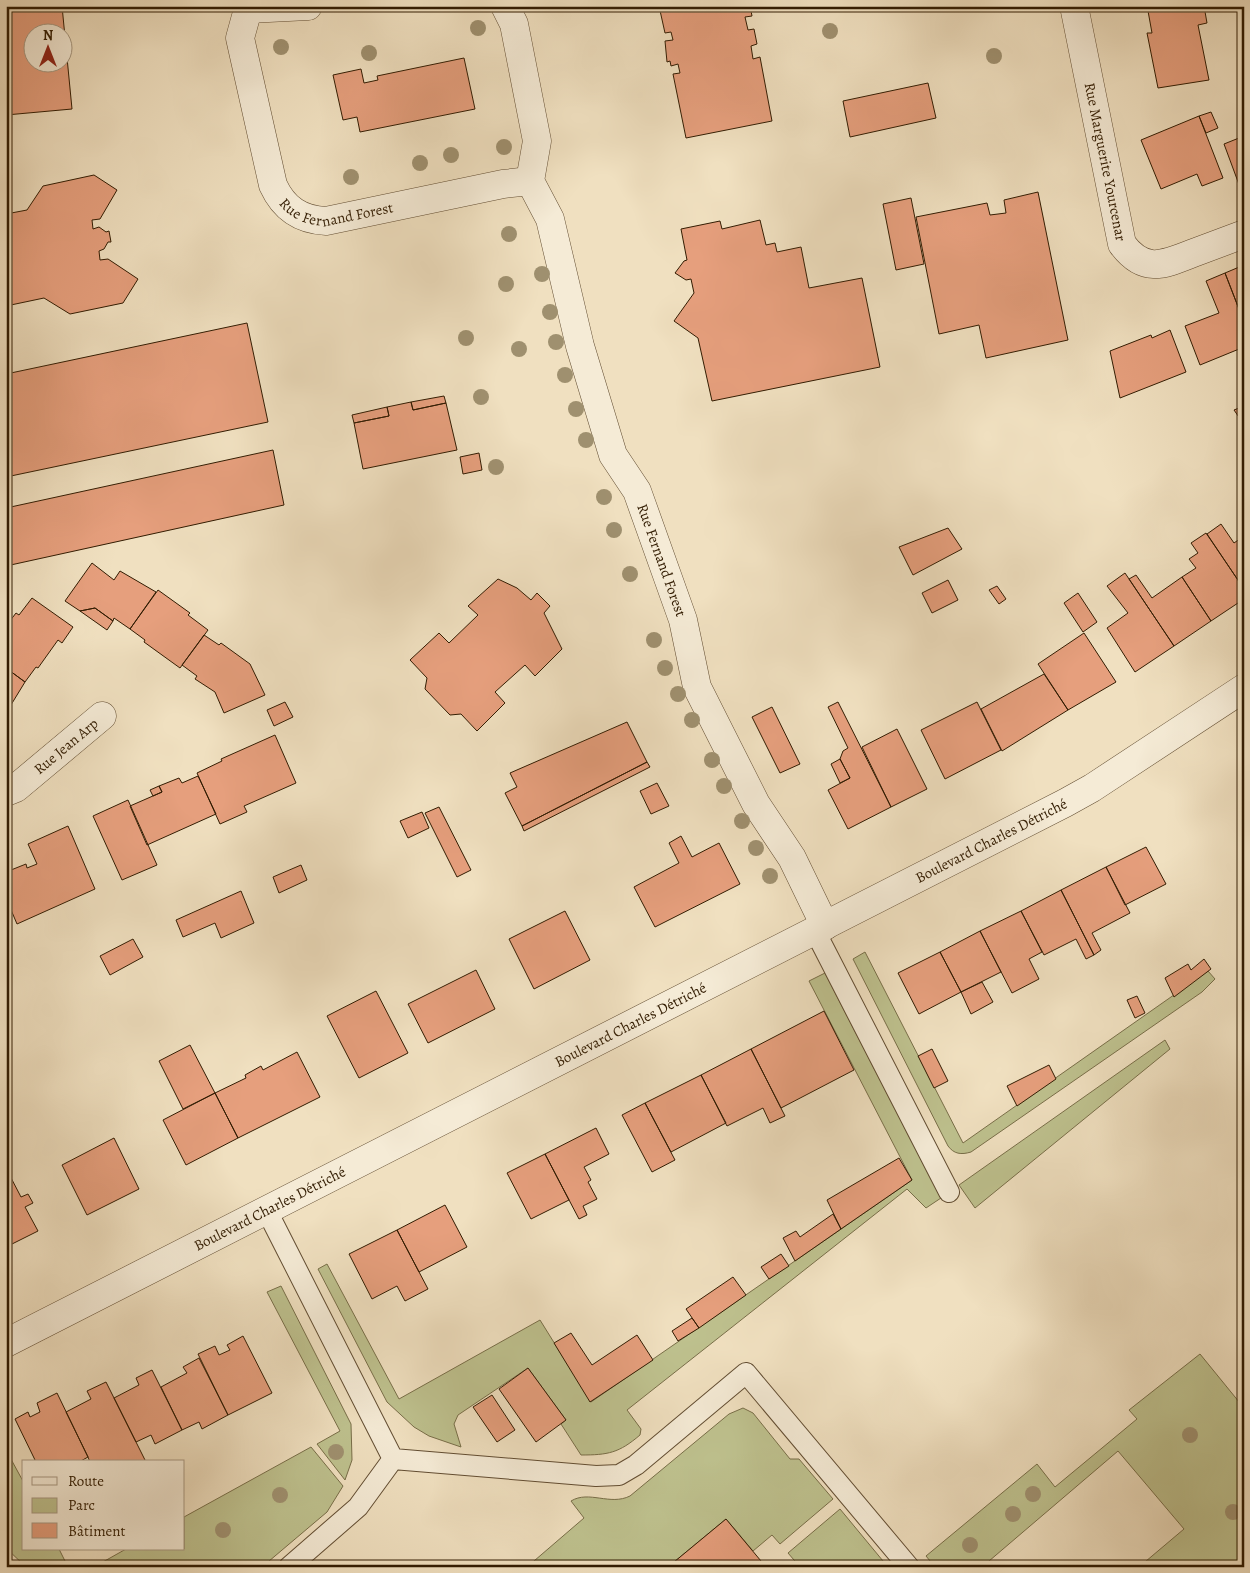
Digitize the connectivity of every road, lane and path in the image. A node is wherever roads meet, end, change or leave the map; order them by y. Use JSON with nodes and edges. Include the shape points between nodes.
{"nodes":[{"id":1,"x":308,"y":6,"type":"edge"},
{"id":2,"x":505,"y":6,"type":"edge"},
{"id":3,"x":1074,"y":6,"type":"edge"},
{"id":4,"x":247,"y":8,"type":"edge"},
{"id":5,"x":530,"y":181,"type":"junction"},
{"id":6,"x":1244,"y":234,"type":"edge"},
{"id":7,"x":1244,"y":688,"type":"edge"},
{"id":8,"x":102,"y":716,"type":"dead end"},
{"id":9,"x":6,"y":792,"type":"edge"},
{"id":10,"x":820,"y":928,"type":"junction"},
{"id":11,"x":949,"y":1192,"type":"dead end"},
{"id":12,"x":267,"y":1211,"type":"junction"},
{"id":13,"x":6,"y":1343,"type":"edge"},
{"id":14,"x":393,"y":1459,"type":"junction"},
{"id":15,"x":289,"y":1567,"type":"edge"},
{"id":16,"x":909,"y":1567,"type":"edge"}],
"edges":[{"from":1,"to":4,"type":"street","name":"Rue Fernand Forest"},
{"from":2,"to":5,"type":"street","via":[[514,24],[536,141]]},
{"from":3,"to":6,"type":"street","name":"Rue Marguerite Yourcenar","via":[[1122,244],[1130,255],[1141,262],[1160,265]]},
{"from":4,"to":5,"type":"street","name":"Rue Fernand Forest","via":[[240,38],[271,176],[278,197],[295,213],[304,218],[326,221]]},
{"from":5,"to":10,"type":"street","name":"Rue Fernand Forest","via":[[550,219],[580,346],[613,455],[637,491],[683,620],[697,687],[756,804],[792,858]]},
{"from":7,"to":10,"type":"street","name":"Boulevard Charles Détriché","via":[[1092,788]]},
{"from":8,"to":9,"type":"street","name":"Rue Jean Arp","via":[[16,788]]},
{"from":10,"to":11,"type":"lane"},
{"from":10,"to":12,"type":"street","name":"Boulevard Charles Détriché"},
{"from":12,"to":13,"type":"street","name":"Boulevard Charles Détriché"},
{"from":12,"to":14,"type":"lane"},
{"from":14,"to":15,"type":"lane","via":[[358,1508]]},
{"from":14,"to":16,"type":"lane","via":[[596,1476],[619,1475],[636,1465],[746,1373]]}]}
